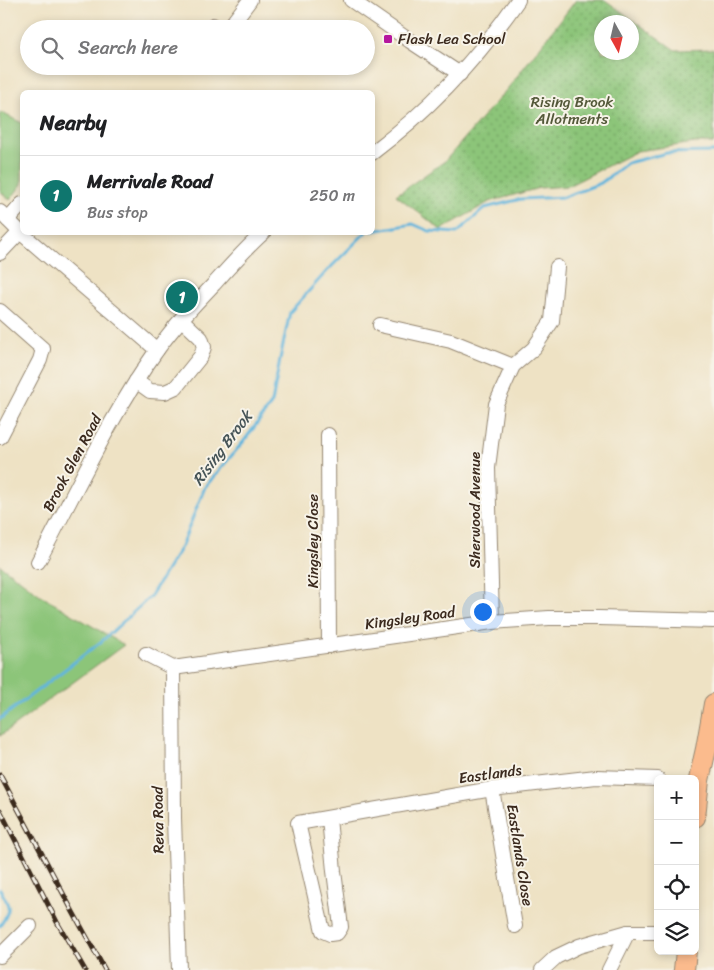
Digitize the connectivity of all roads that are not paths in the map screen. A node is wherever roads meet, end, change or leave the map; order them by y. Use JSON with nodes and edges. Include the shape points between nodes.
{"nodes":[{"id":1,"x":250,"y":0,"type":"edge"},
{"id":2,"x":351,"y":0,"type":"edge"},
{"id":3,"x":518,"y":0,"type":"edge"},
{"id":4,"x":234,"y":20,"type":"edge"},
{"id":5,"x":460,"y":74,"type":"junction"},
{"id":6,"x":375,"y":151,"type":"edge"},
{"id":7,"x":20,"y":205,"type":"edge"},
{"id":8,"x":4,"y":216,"type":"edge"},
{"id":9,"x":20,"y":232,"type":"joint"},
{"id":10,"x":23,"y":235,"type":"edge"},
{"id":11,"x":261,"y":235,"type":"edge"},
{"id":12,"x":0,"y":253,"type":"edge"},
{"id":13,"x":557,"y":267,"type":"dead end"},
{"id":14,"x":0,"y":311,"type":"edge"},
{"id":15,"x":181,"y":319,"type":"junction"},
{"id":16,"x":380,"y":325,"type":"dead end"},
{"id":17,"x":157,"y":350,"type":"junction"},
{"id":18,"x":513,"y":366,"type":"junction"},
{"id":19,"x":136,"y":381,"type":"junction"},
{"id":20,"x":328,"y":435,"type":"dead end"},
{"id":21,"x":0,"y":437,"type":"edge"},
{"id":22,"x":38,"y":562,"type":"dead end"},
{"id":23,"x":714,"y":621,"type":"edge"},
{"id":24,"x":492,"y":622,"type":"junction"},
{"id":25,"x":330,"y":646,"type":"junction"},
{"id":26,"x":146,"y":654,"type":"dead end"},
{"id":27,"x":173,"y":668,"type":"junction"},
{"id":28,"x":714,"y":704,"type":"edge"},
{"id":29,"x":698,"y":775,"type":"edge"},
{"id":30,"x":654,"y":779,"type":"edge"},
{"id":31,"x":492,"y":789,"type":"junction"},
{"id":32,"x":329,"y":818,"type":"junction"},
{"id":33,"x":30,"y":926,"type":"dead end"},
{"id":34,"x":515,"y":926,"type":"dead end"},
{"id":35,"x":628,"y":932,"type":"junction"},
{"id":36,"x":654,"y":932,"type":"edge"},
{"id":37,"x":686,"y":955,"type":"edge"},
{"id":38,"x":0,"y":956,"type":"edge"},
{"id":39,"x":178,"y":970,"type":"edge"},
{"id":40,"x":542,"y":970,"type":"edge"},
{"id":41,"x":609,"y":970,"type":"edge"},
{"id":42,"x":684,"y":970,"type":"edge"}],
"edges":[{"from":1,"to":4,"type":"street"},
{"from":2,"to":5,"type":"street"},
{"from":3,"to":5,"type":"street"},
{"from":5,"to":6,"type":"street"},
{"from":7,"to":8,"type":"street"},
{"from":8,"to":9,"type":"street"},
{"from":9,"to":12,"type":"street"},
{"from":10,"to":17,"type":"street"},
{"from":11,"to":15,"type":"street","name":"Brook Glen Road"},
{"from":13,"to":18,"type":"street","name":"Sherwood Avenue","via":[[552,321],[534,348]]},
{"from":14,"to":21,"type":"street","via":[[43,349]]},
{"from":15,"to":17,"type":"street","name":"Brook Glen Road"},
{"from":15,"to":19,"type":"street","via":[[201,338],[202,356],[176,387],[165,392],[150,391]]},
{"from":16,"to":18,"type":"street","via":[[451,341]]},
{"from":17,"to":19,"type":"street","name":"Brook Glen Road"},
{"from":18,"to":24,"type":"street","name":"Sherwood Avenue","via":[[496,404],[488,468]]},
{"from":19,"to":22,"type":"street","name":"Brook Glen Road"},
{"from":20,"to":25,"type":"street","name":"Kingsley Close"},
{"from":23,"to":24,"type":"street","name":"Kingsley Road","via":[[549,618]]},
{"from":24,"to":25,"type":"street","name":"Kingsley Road"},
{"from":25,"to":27,"type":"street","name":"Kingsley Road"},
{"from":26,"to":27,"type":"street"},
{"from":27,"to":39,"type":"street","name":"Reva Road"},
{"from":28,"to":29,"type":"highway"},
{"from":30,"to":31,"type":"street","name":"Eastlands","via":[[596,777]]},
{"from":31,"to":32,"type":"street","name":"Eastlands"},
{"from":31,"to":34,"type":"street","name":"Eastlands Close"},
{"from":32,"to":32,"type":"street","name":"Eastlands","via":[[341,927],[337,933],[330,934],[323,931],[298,822]]},
{"from":33,"to":38,"type":"street"},
{"from":35,"to":36,"type":"street"},
{"from":35,"to":40,"type":"street","via":[[580,946],[556,957]]},
{"from":35,"to":41,"type":"street"},
{"from":37,"to":42,"type":"highway"}]}
